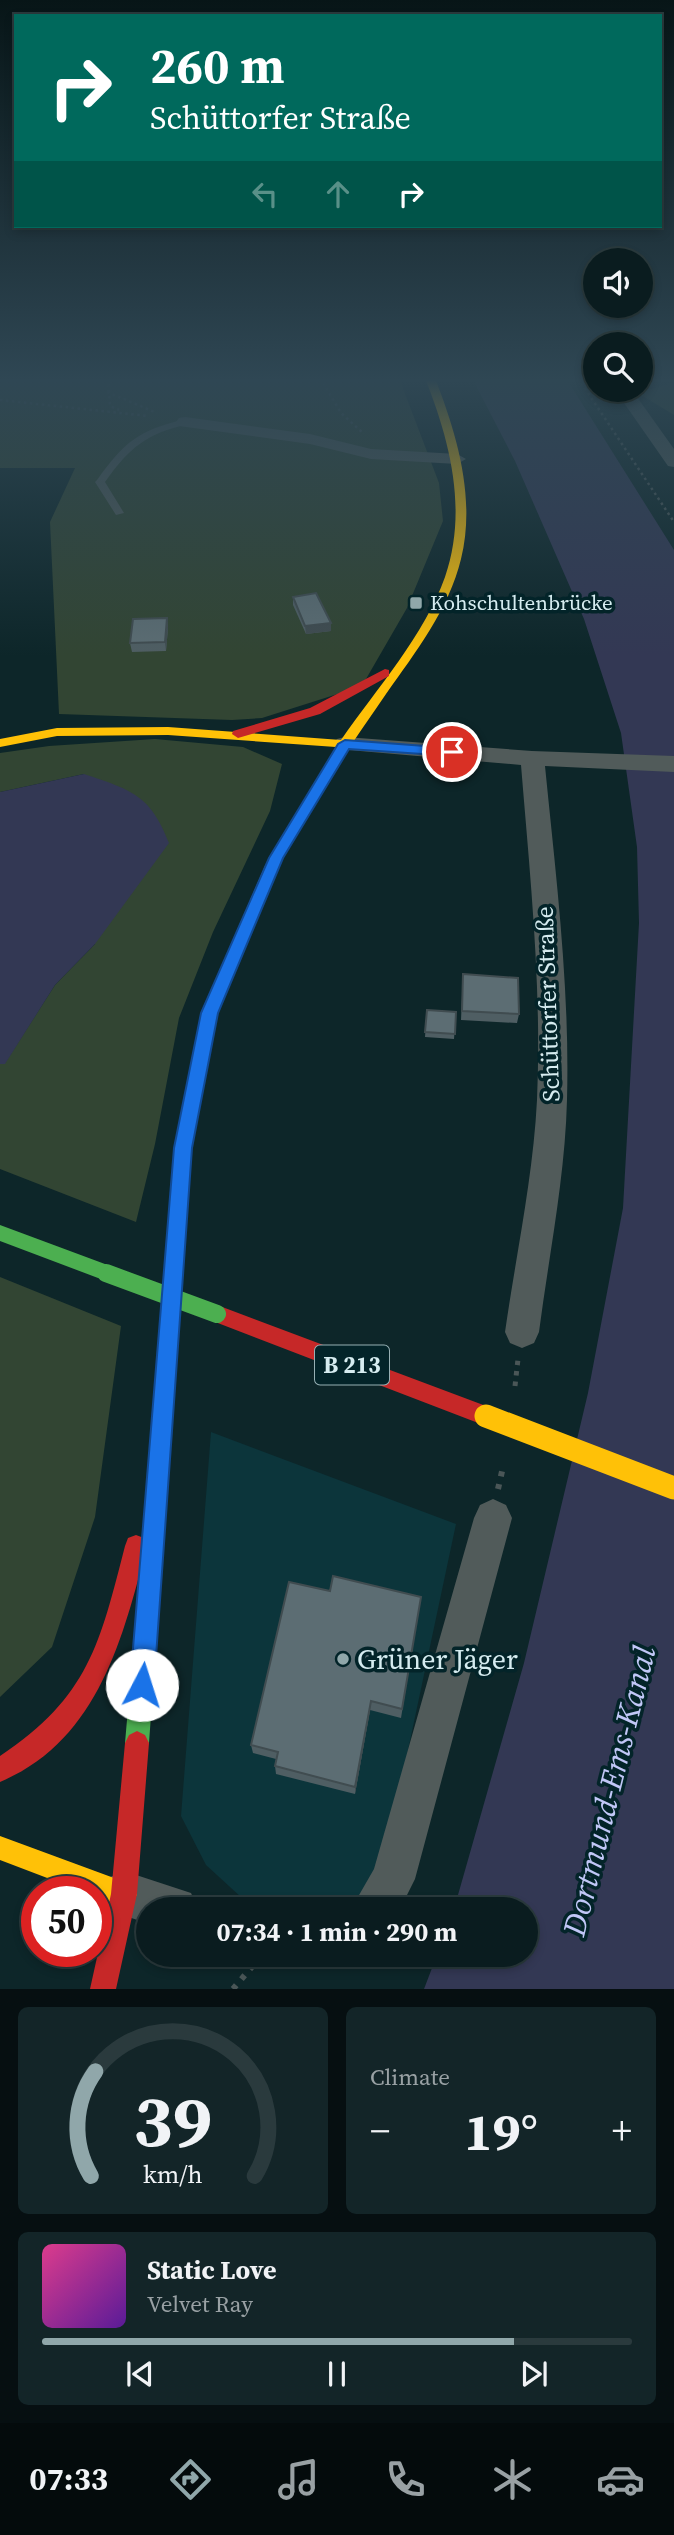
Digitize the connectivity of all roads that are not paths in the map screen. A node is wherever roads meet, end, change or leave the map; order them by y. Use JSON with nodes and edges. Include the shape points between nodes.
{"nodes":[{"id":1,"x":107,"y":471,"type":"edge"},
{"id":2,"x":458,"y":471,"type":"edge"},
{"id":3,"x":120,"y":513,"type":"dead end"},
{"id":4,"x":404,"y":660,"type":"junction"},
{"id":5,"x":238,"y":734,"type":"junction"},
{"id":6,"x":0,"y":743,"type":"edge"},
{"id":7,"x":345,"y":744,"type":"junction"},
{"id":8,"x":532,"y":758,"type":"junction"},
{"id":9,"x":674,"y":764,"type":"edge"},
{"id":10,"x":0,"y":1233,"type":"edge"},
{"id":11,"x":522,"y":1332,"type":"dead end"},
{"id":12,"x":162,"y":1457,"type":"junction"},
{"id":13,"x":674,"y":1488,"type":"edge"},
{"id":14,"x":493,"y":1518,"type":"dead end"},
{"id":15,"x":0,"y":1770,"type":"edge"},
{"id":16,"x":0,"y":1848,"type":"edge"},
{"id":17,"x":124,"y":1894,"type":"junction"},
{"id":18,"x":382,"y":1897,"type":"edge"},
{"id":19,"x":136,"y":1898,"type":"edge"},
{"id":20,"x":103,"y":1989,"type":"edge"}],
"edges":[{"from":1,"to":3,"type":"lane","via":[[100,482]]},
{"from":2,"to":4,"type":"main road","via":[[463,515],[456,561],[438,606]]},
{"from":4,"to":5,"type":"main road","via":[[313,714]]},
{"from":4,"to":7,"type":"main road"},
{"from":5,"to":6,"type":"main road","via":[[57,732]]},
{"from":5,"to":7,"type":"main road"},
{"from":7,"to":8,"type":"street"},
{"from":7,"to":12,"type":"main road","via":[[276,858],[209,1013],[183,1148]]},
{"from":8,"to":9,"type":"street"},
{"from":8,"to":11,"type":"street","name":"Schüttorfer Straße","via":[[550,975],[552,1103]]},
{"from":10,"to":13,"type":"main road","number":"B 213","bridge":true},
{"from":12,"to":15,"type":"main road","via":[[107,1650],[86,1698],[48,1738]]},
{"from":12,"to":17,"type":"main road"},
{"from":14,"to":18,"type":"street","via":[[393,1879]]},
{"from":16,"to":17,"type":"main road"},
{"from":17,"to":19,"type":"street"},
{"from":17,"to":20,"type":"main road"}]}
